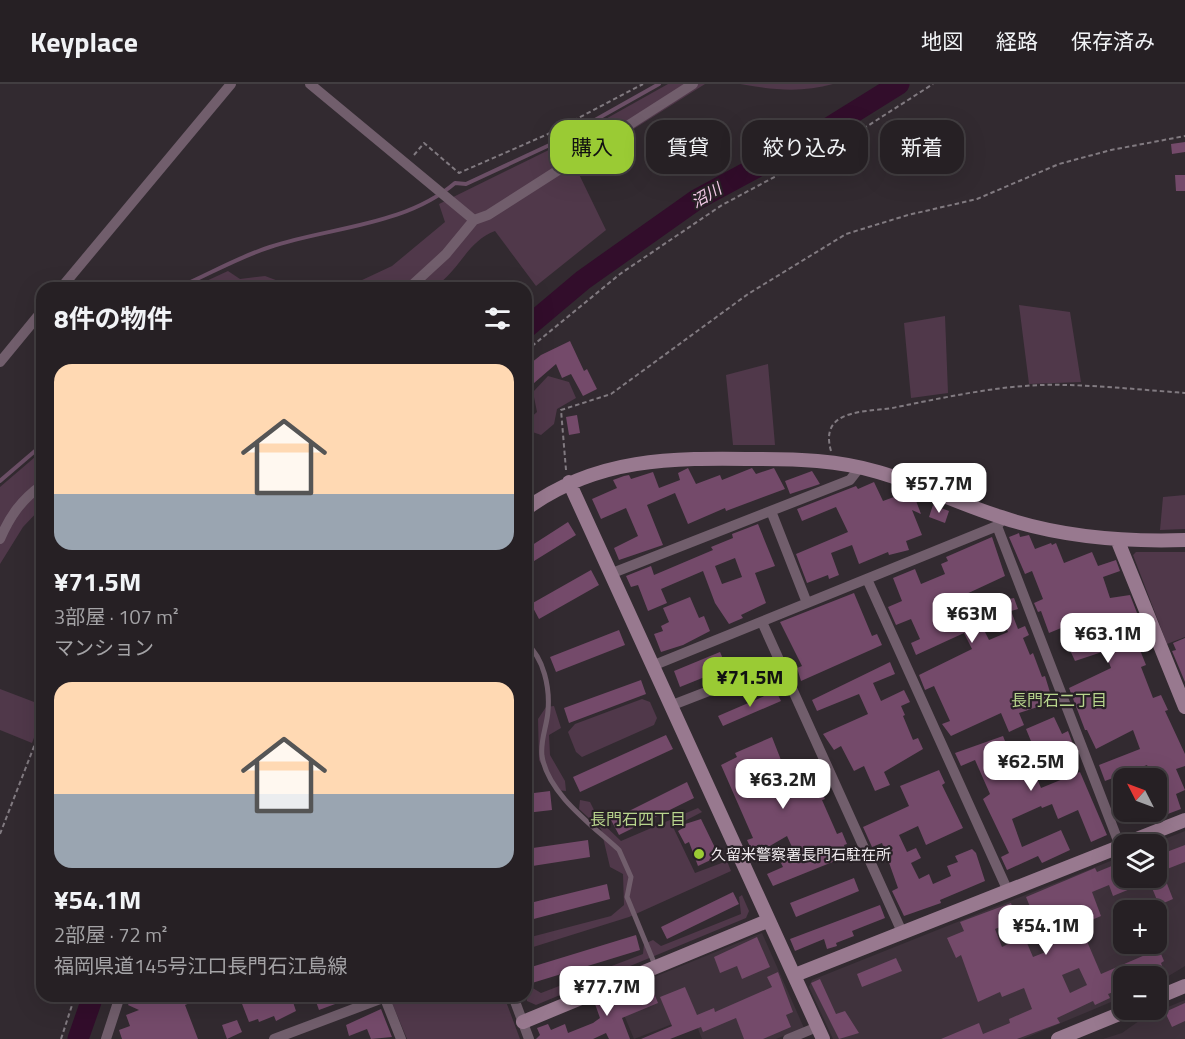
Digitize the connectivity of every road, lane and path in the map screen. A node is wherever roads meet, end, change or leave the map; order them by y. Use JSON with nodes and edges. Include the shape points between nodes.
{"nodes":[{"id":1,"x":231,"y":84,"type":"edge"},
{"id":2,"x":310,"y":84,"type":"edge"},
{"id":3,"x":643,"y":84,"type":"edge"},
{"id":4,"x":693,"y":84,"type":"edge"},
{"id":5,"x":933,"y":84,"type":"edge"},
{"id":6,"x":1185,"y":136,"type":"edge"},
{"id":7,"x":406,"y":164,"type":"junction"},
{"id":8,"x":474,"y":220,"type":"junction"},
{"id":9,"x":66,"y":282,"type":"edge"},
{"id":10,"x":416,"y":282,"type":"edge"},
{"id":11,"x":36,"y":318,"type":"edge"},
{"id":12,"x":532,"y":346,"type":"edge"},
{"id":13,"x":0,"y":362,"type":"edge"},
{"id":14,"x":1185,"y":393,"type":"edge"},
{"id":15,"x":834,"y":462,"type":"junction"},
{"id":16,"x":860,"y":467,"type":"junction"},
{"id":17,"x":569,"y":482,"type":"junction"},
{"id":18,"x":36,"y":489,"type":"edge"},
{"id":19,"x":532,"y":505,"type":"edge"},
{"id":20,"x":771,"y":511,"type":"junction"},
{"id":21,"x":1000,"y":522,"type":"junction"},
{"id":22,"x":0,"y":539,"type":"edge"},
{"id":23,"x":1117,"y":539,"type":"junction"},
{"id":24,"x":1185,"y":540,"type":"edge"},
{"id":25,"x":610,"y":574,"type":"junction"},
{"id":26,"x":867,"y":579,"type":"junction"},
{"id":27,"x":807,"y":603,"type":"junction"},
{"id":28,"x":762,"y":622,"type":"junction"},
{"id":29,"x":532,"y":650,"type":"edge"},
{"id":30,"x":781,"y":663,"type":"junction"},
{"id":31,"x":652,"y":666,"type":"junction"},
{"id":32,"x":1184,"y":700,"type":"edge"},
{"id":33,"x":670,"y":706,"type":"junction"},
{"id":34,"x":36,"y":741,"type":"edge"},
{"id":35,"x":1185,"y":820,"type":"edge"},
{"id":36,"x":0,"y":834,"type":"edge"},
{"id":37,"x":1118,"y":834,"type":"edge"},
{"id":38,"x":1150,"y":834,"type":"edge"},
{"id":39,"x":1113,"y":849,"type":"edge"},
{"id":40,"x":1007,"y":890,"type":"junction"},
{"id":41,"x":767,"y":921,"type":"junction"},
{"id":42,"x":902,"y":932,"type":"junction"},
{"id":43,"x":656,"y":967,"type":"junction"},
{"id":44,"x":795,"y":975,"type":"junction"},
{"id":45,"x":1185,"y":986,"type":"edge"},
{"id":46,"x":1167,"y":993,"type":"edge"},
{"id":47,"x":73,"y":1002,"type":"edge"},
{"id":48,"x":118,"y":1002,"type":"edge"},
{"id":49,"x":370,"y":1002,"type":"edge"},
{"id":50,"x":388,"y":1002,"type":"edge"},
{"id":51,"x":515,"y":1002,"type":"edge"},
{"id":52,"x":1113,"y":1017,"type":"edge"},
{"id":53,"x":523,"y":1022,"type":"junction"},
{"id":54,"x":820,"y":1033,"type":"edge"},
{"id":55,"x":61,"y":1039,"type":"edge"},
{"id":56,"x":106,"y":1039,"type":"edge"},
{"id":57,"x":274,"y":1039,"type":"edge"},
{"id":58,"x":401,"y":1039,"type":"edge"},
{"id":59,"x":530,"y":1039,"type":"edge"},
{"id":60,"x":788,"y":1039,"type":"edge"},
{"id":61,"x":1058,"y":1039,"type":"edge"}],
"edges":[{"from":1,"to":9,"type":"street"},
{"from":2,"to":7,"type":"street"},
{"from":3,"to":7,"type":"path","via":[[548,134],[459,173],[424,143]]},
{"from":4,"to":8,"type":"street","via":[[488,215]]},
{"from":5,"to":12,"type":"path","via":[[855,134],[722,205],[620,274]]},
{"from":6,"to":17,"type":"path","via":[[1059,164],[977,199],[846,234],[748,294],[611,394],[561,410]]},
{"from":7,"to":8,"type":"street"},
{"from":8,"to":10,"type":"street"},
{"from":11,"to":13,"type":"street"},
{"from":14,"to":15,"type":"path","via":[[1064,385],[963,393],[894,408],[862,409],[840,419],[829,430],[827,438]]},
{"from":15,"to":16,"type":"street"},
{"from":15,"to":17,"type":"street","via":[[717,457],[671,460],[631,464]]},
{"from":16,"to":20,"type":"street","via":[[850,480]]},
{"from":16,"to":21,"type":"street","via":[[906,481]]},
{"from":17,"to":19,"type":"street"},
{"from":17,"to":25,"type":"street"},
{"from":18,"to":22,"type":"street","via":[[10,516]]},
{"from":20,"to":25,"type":"street"},
{"from":20,"to":27,"type":"street"},
{"from":21,"to":23,"type":"street"},
{"from":21,"to":26,"type":"street"},
{"from":21,"to":37,"type":"street"},
{"from":23,"to":24,"type":"street"},
{"from":23,"to":32,"type":"street"},
{"from":25,"to":31,"type":"street"},
{"from":26,"to":27,"type":"street"},
{"from":26,"to":40,"type":"street"},
{"from":27,"to":28,"type":"street"},
{"from":28,"to":30,"type":"street"},
{"from":28,"to":31,"type":"street"},
{"from":29,"to":43,"type":"lane","via":[[538,656],[548,691],[542,757],[560,795],[625,860],[631,877],[627,897]]},
{"from":30,"to":33,"type":"street"},
{"from":30,"to":42,"type":"street"},
{"from":31,"to":33,"type":"street"},
{"from":33,"to":41,"type":"street"},
{"from":34,"to":36,"type":"path"},
{"from":35,"to":38,"type":"street"},
{"from":39,"to":40,"type":"street"},
{"from":40,"to":42,"type":"street"},
{"from":41,"to":43,"type":"street"},
{"from":41,"to":44,"type":"street"},
{"from":42,"to":44,"type":"street"},
{"from":43,"to":53,"type":"street"},
{"from":44,"to":54,"type":"street"},
{"from":45,"to":46,"type":"street"},
{"from":47,"to":55,"type":"path"},
{"from":48,"to":56,"type":"street"},
{"from":49,"to":57,"type":"street"},
{"from":50,"to":58,"type":"street"},
{"from":51,"to":53,"type":"street"},
{"from":52,"to":61,"type":"street"},
{"from":53,"to":59,"type":"street"},
{"from":54,"to":60,"type":"street"}]}
